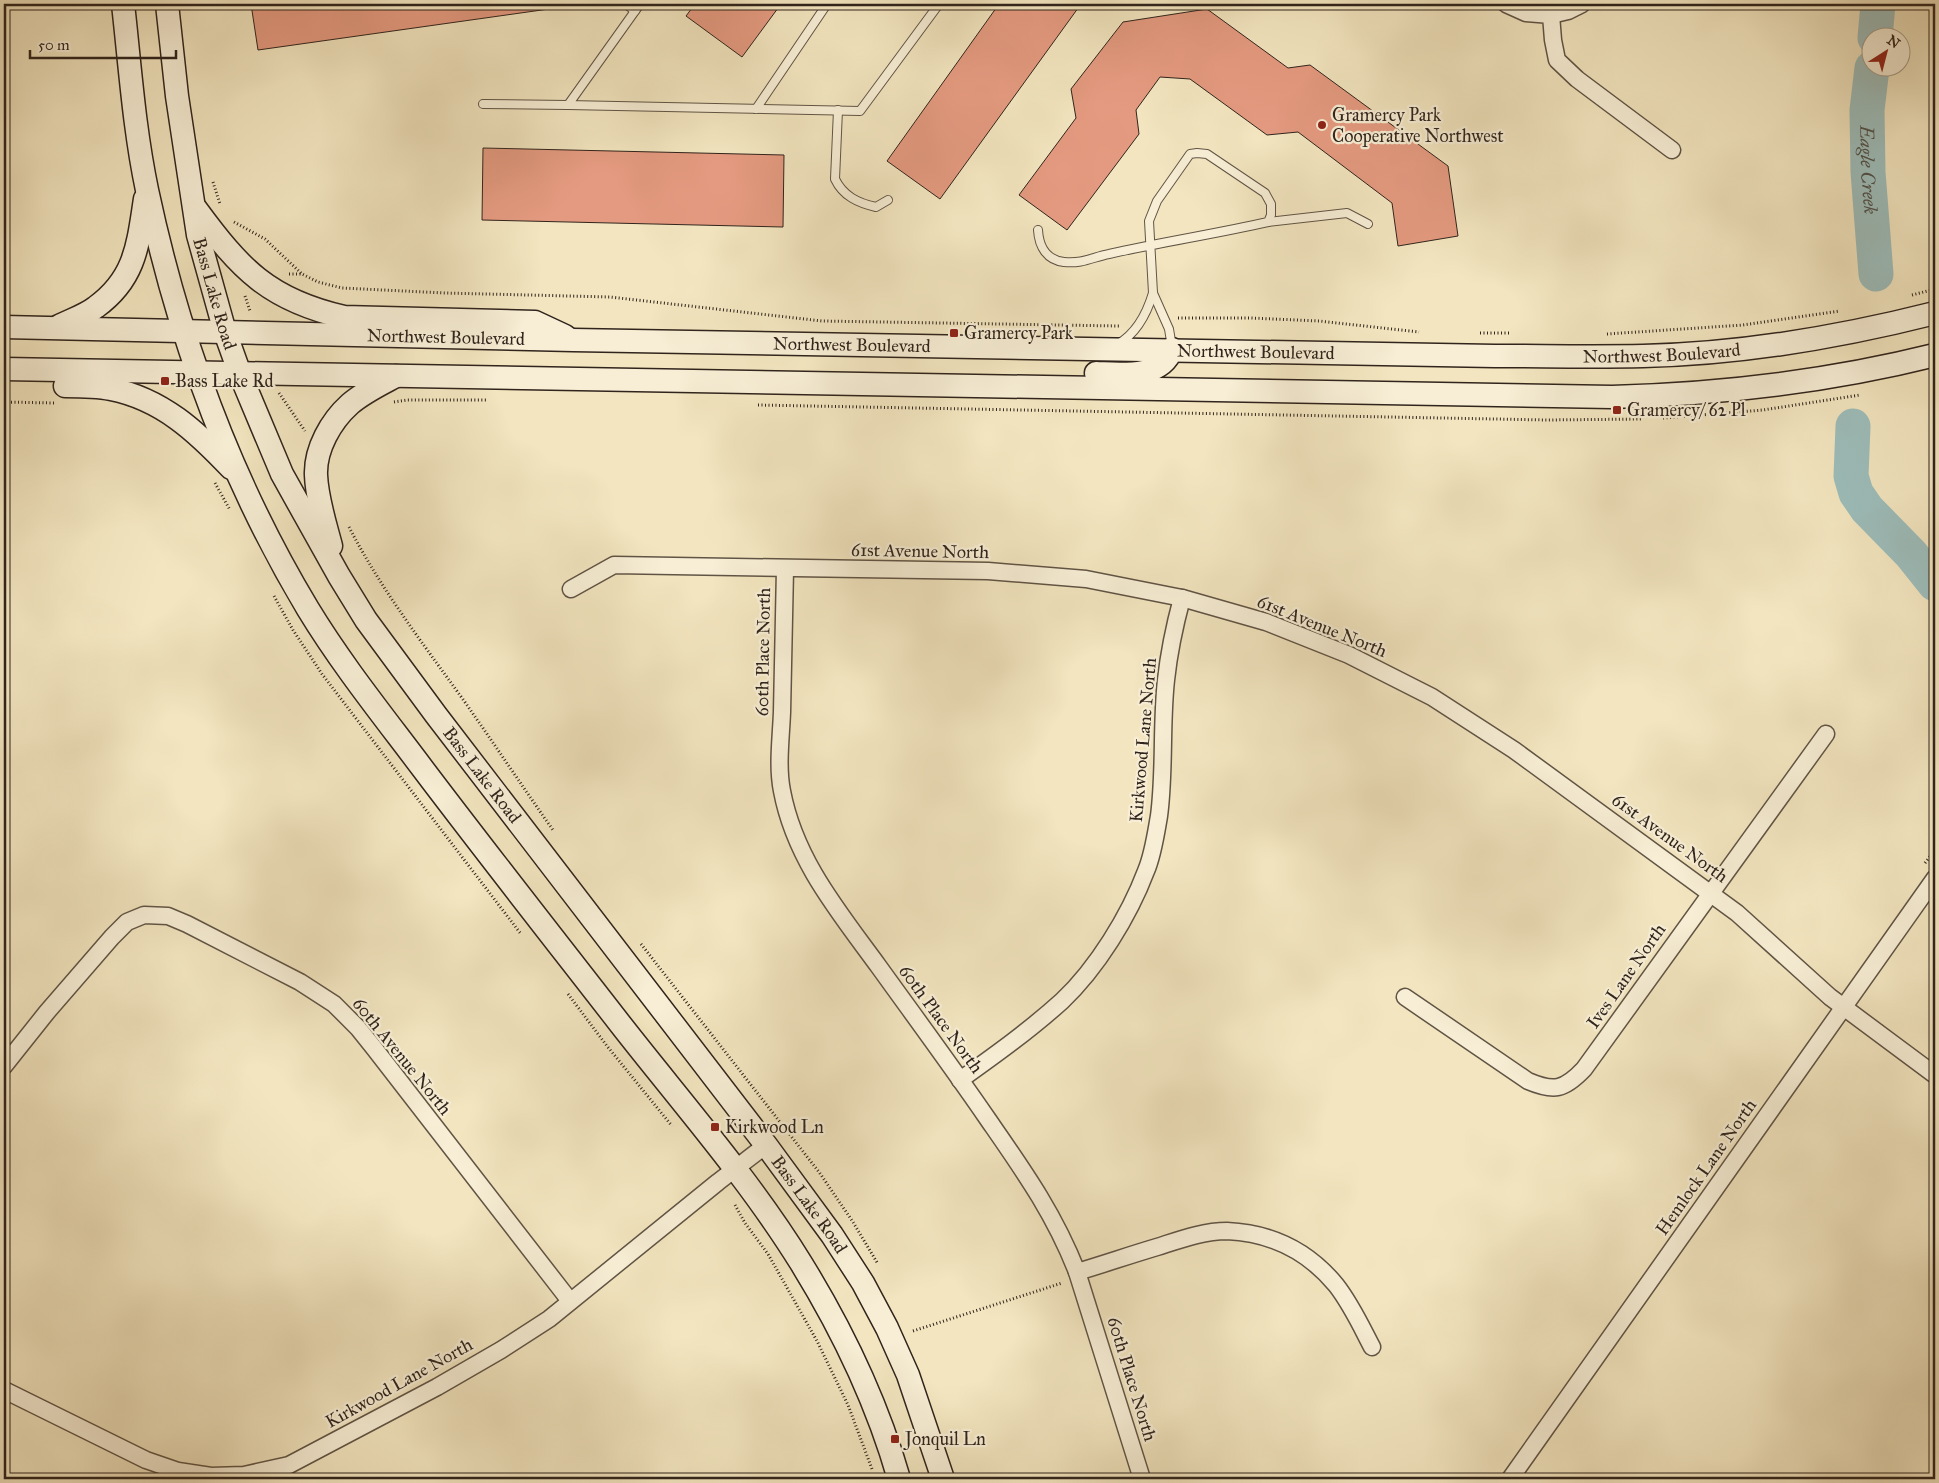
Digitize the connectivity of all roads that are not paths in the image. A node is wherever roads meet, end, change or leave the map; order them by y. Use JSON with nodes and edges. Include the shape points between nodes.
{"nodes":[{"id":1,"x":123,"y":4,"type":"edge"},
{"id":2,"x":167,"y":4,"type":"edge"},
{"id":3,"x":626,"y":4,"type":"edge"},
{"id":4,"x":640,"y":4,"type":"edge"},
{"id":5,"x":827,"y":4,"type":"edge"},
{"id":6,"x":939,"y":4,"type":"edge"},
{"id":7,"x":1506,"y":4,"type":"edge"},
{"id":8,"x":1582,"y":4,"type":"edge"},
{"id":9,"x":635,"y":11,"type":"junction"},
{"id":10,"x":1552,"y":15,"type":"junction"},
{"id":11,"x":483,"y":104,"type":"dead end"},
{"id":12,"x":568,"y":105,"type":"junction"},
{"id":13,"x":756,"y":109,"type":"junction"},
{"id":14,"x":838,"y":110,"type":"junction"},
{"id":15,"x":1672,"y":150,"type":"dead end"},
{"id":16,"x":147,"y":188,"type":"junction"},
{"id":17,"x":888,"y":200,"type":"dead end"},
{"id":18,"x":192,"y":204,"type":"junction"},
{"id":19,"x":1268,"y":222,"type":"junction"},
{"id":20,"x":1368,"y":224,"type":"dead end"},
{"id":21,"x":1038,"y":230,"type":"dead end"},
{"id":22,"x":1149,"y":247,"type":"junction"},
{"id":23,"x":1153,"y":293,"type":"junction"},
{"id":24,"x":1935,"y":313,"type":"edge"},
{"id":25,"x":4,"y":327,"type":"edge"},
{"id":26,"x":55,"y":328,"type":"junction"},
{"id":27,"x":184,"y":331,"type":"junction"},
{"id":28,"x":225,"y":332,"type":"junction"},
{"id":29,"x":572,"y":340,"type":"junction"},
{"id":30,"x":1109,"y":349,"type":"junction"},
{"id":31,"x":1172,"y":349,"type":"junction"},
{"id":32,"x":1935,"y":355,"type":"edge"},
{"id":33,"x":4,"y":370,"type":"edge"},
{"id":34,"x":197,"y":373,"type":"junction"},
{"id":35,"x":240,"y":374,"type":"junction"},
{"id":36,"x":396,"y":376,"type":"junction"},
{"id":37,"x":814,"y":382,"type":"junction"},
{"id":38,"x":4,"y":384,"type":"edge"},
{"id":39,"x":240,"y":478,"type":"junction"},
{"id":40,"x":785,"y":569,"type":"junction"},
{"id":41,"x":339,"y":576,"type":"junction"},
{"id":42,"x":571,"y":588,"type":"dead end"},
{"id":43,"x":1182,"y":598,"type":"junction"},
{"id":44,"x":1826,"y":734,"type":"dead end"},
{"id":45,"x":1935,"y":878,"type":"edge"},
{"id":46,"x":1710,"y":892,"type":"junction"},
{"id":47,"x":1405,"y":997,"type":"dead end"},
{"id":48,"x":1844,"y":1007,"type":"junction"},
{"id":49,"x":4,"y":1066,"type":"edge"},
{"id":50,"x":1935,"y":1075,"type":"edge"},
{"id":51,"x":960,"y":1080,"type":"junction"},
{"id":52,"x":766,"y":1145,"type":"junction"},
{"id":53,"x":726,"y":1176,"type":"junction"},
{"id":54,"x":1077,"y":1272,"type":"junction"},
{"id":55,"x":570,"y":1301,"type":"junction"},
{"id":56,"x":1372,"y":1347,"type":"dead end"},
{"id":57,"x":4,"y":1390,"type":"edge"},
{"id":58,"x":290,"y":1472,"type":"edge"},
{"id":59,"x":899,"y":1479,"type":"edge"},
{"id":60,"x":943,"y":1479,"type":"edge"},
{"id":61,"x":1142,"y":1479,"type":"edge"},
{"id":62,"x":1510,"y":1479,"type":"edge"}],
"edges":[{"from":1,"to":16,"type":"main road","via":[[134,111]]},
{"from":2,"to":18,"type":"main road","name":"Bass Lake Road"},
{"from":3,"to":9,"type":"lane"},
{"from":4,"to":9,"type":"lane"},
{"from":5,"to":13,"type":"lane"},
{"from":6,"to":14,"type":"lane","via":[[860,111]]},
{"from":7,"to":10,"type":"street","via":[[1526,13]]},
{"from":8,"to":10,"type":"street"},
{"from":9,"to":12,"type":"lane"},
{"from":10,"to":15,"type":"street","via":[[1557,60],[1577,79]]},
{"from":11,"to":12,"type":"lane"},
{"from":12,"to":13,"type":"lane"},
{"from":13,"to":14,"type":"lane"},
{"from":14,"to":17,"type":"lane","via":[[835,179],[839,188],[862,204],[876,207]]},
{"from":16,"to":26,"type":"main road","via":[[135,259],[125,278],[96,308]]},
{"from":16,"to":27,"type":"main road"},
{"from":18,"to":28,"type":"main road","name":"Bass Lake Road"},
{"from":18,"to":29,"type":"main road","via":[[243,267],[268,287],[300,304],[344,317],[535,322]]},
{"from":19,"to":20,"type":"lane","via":[[1346,213]]},
{"from":19,"to":22,"type":"lane"},
{"from":19,"to":22,"type":"lane","via":[[1271,204],[1265,193],[1207,154],[1197,152],[1190,154],[1157,201],[1149,221]]},
{"from":21,"to":22,"type":"lane","via":[[1039,241],[1048,256],[1063,262],[1086,262],[1107,254]]},
{"from":22,"to":23,"type":"lane"},
{"from":23,"to":30,"type":"lane","via":[[1140,323],[1124,340]]},
{"from":23,"to":31,"type":"lane","via":[[1169,329]]},
{"from":24,"to":31,"type":"main road","name":"Northwest Boulevard","via":[[1755,348],[1643,356]]},
{"from":25,"to":26,"type":"main road","name":"Northwest Boulevard"},
{"from":26,"to":27,"type":"main road","name":"Northwest Boulevard"},
{"from":27,"to":28,"type":"main road","name":"Northwest Boulevard"},
{"from":27,"to":34,"type":"main road"},
{"from":28,"to":29,"type":"main road","name":"Northwest Boulevard"},
{"from":28,"to":35,"type":"main road","name":"Bass Lake Road"},
{"from":29,"to":30,"type":"main road","name":"Northwest Boulevard"},
{"from":30,"to":31,"type":"main road","name":"Northwest Boulevard"},
{"from":31,"to":37,"type":"main road","via":[[1163,364],[1142,373],[860,368]]},
{"from":32,"to":37,"type":"main road","via":[[1790,384],[1612,398]]},
{"from":33,"to":34,"type":"main road"},
{"from":34,"to":35,"type":"main road"},
{"from":34,"to":39,"type":"main road"},
{"from":35,"to":36,"type":"main road"},
{"from":35,"to":41,"type":"main road","name":"Bass Lake Road","via":[[282,474]]},
{"from":36,"to":37,"type":"main road"},
{"from":36,"to":41,"type":"main road","via":[[369,390],[350,405],[330,430],[318,455],[319,499]]},
{"from":38,"to":39,"type":"main road","via":[[86,386],[132,394],[192,428]]},
{"from":39,"to":53,"type":"main road","via":[[302,599],[348,668]]},
{"from":40,"to":42,"type":"street","name":"61st Avenue North","via":[[614,565]]},
{"from":40,"to":43,"type":"street","name":"61st Avenue North","via":[[998,572],[1086,578]]},
{"from":40,"to":51,"type":"street","name":"60th Place North","via":[[782,790],[792,826],[805,859],[825,893]]},
{"from":41,"to":52,"type":"main road","name":"Bass Lake Road","via":[[366,620],[436,716]]},
{"from":43,"to":46,"type":"street","name":"61st Avenue North","via":[[1276,626],[1349,655],[1432,697],[1514,750]]},
{"from":43,"to":51,"type":"street","name":"Kirkwood Lane North","via":[[1166,680],[1159,816],[1147,870],[1097,961],[1063,999],[1023,1034]]},
{"from":44,"to":46,"type":"street","name":"Ives Lane North"},
{"from":45,"to":48,"type":"street","name":"Hemlock Lane North"},
{"from":46,"to":47,"type":"street","name":"Ives Lane North","via":[[1584,1069],[1571,1083],[1558,1088],[1545,1088],[1528,1081]]},
{"from":46,"to":48,"type":"street","name":"61st Avenue North"},
{"from":48,"to":50,"type":"street","name":"61st Avenue North"},
{"from":48,"to":62,"type":"street","name":"Hemlock Lane North"},
{"from":49,"to":55,"type":"street","name":"60th Avenue North","via":[[127,922],[144,915],[168,916],[300,982],[334,1004],[374,1048]]},
{"from":51,"to":54,"type":"street","name":"60th Place North","via":[[1030,1179],[1066,1244]]},
{"from":52,"to":53,"type":"street","name":"Kirkwood Lane North"},
{"from":52,"to":60,"type":"main road","name":"Bass Lake Road","via":[[832,1235],[887,1328],[908,1375]]},
{"from":53,"to":55,"type":"street","name":"Kirkwood Lane North"},
{"from":53,"to":59,"type":"main road","via":[[800,1261],[844,1339],[874,1404]]},
{"from":54,"to":56,"type":"street","via":[[1193,1235],[1226,1231],[1257,1235],[1288,1244],[1316,1264],[1336,1286]]},
{"from":54,"to":61,"type":"street","name":"60th Place North"},
{"from":55,"to":58,"type":"street","name":"Kirkwood Lane North","via":[[549,1320],[493,1355]]},
{"from":57,"to":58,"type":"street","name":"Kirkwood Lane North","via":[[146,1460],[178,1470],[211,1476]]}]}
